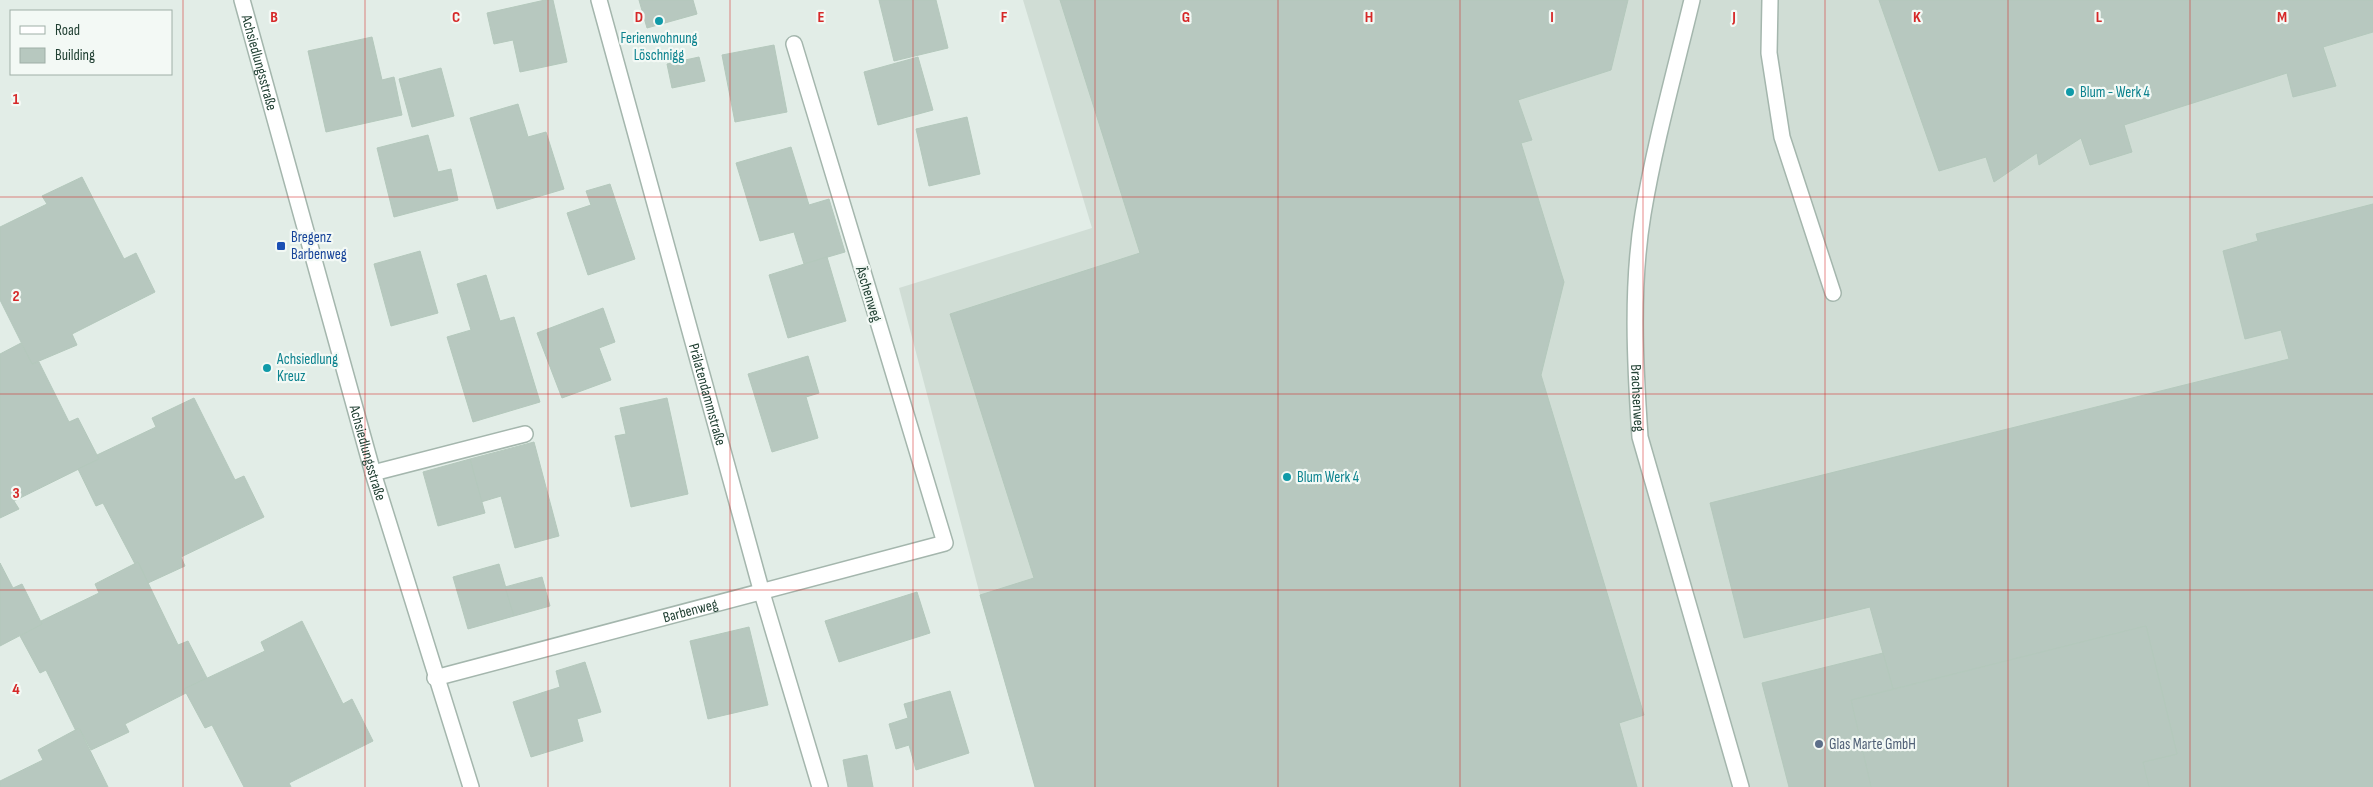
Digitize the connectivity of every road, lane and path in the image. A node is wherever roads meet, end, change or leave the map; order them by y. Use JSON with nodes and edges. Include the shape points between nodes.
{"nodes":[{"id":1,"x":242,"y":0,"type":"edge"},
{"id":2,"x":599,"y":0,"type":"edge"},
{"id":3,"x":1692,"y":0,"type":"edge"},
{"id":4,"x":1770,"y":0,"type":"edge"},
{"id":5,"x":794,"y":44,"type":"dead end"},
{"id":6,"x":1833,"y":293,"type":"dead end"},
{"id":7,"x":525,"y":434,"type":"dead end"},
{"id":8,"x":373,"y":473,"type":"junction"},
{"id":9,"x":945,"y":543,"type":"joint"},
{"id":10,"x":762,"y":593,"type":"junction"},
{"id":11,"x":435,"y":678,"type":"junction"},
{"id":12,"x":471,"y":787,"type":"edge"},
{"id":13,"x":820,"y":787,"type":"edge"},
{"id":14,"x":1741,"y":787,"type":"edge"}],
"edges":[{"from":1,"to":8,"type":"street","name":"Achsiedlungsstraße"},
{"from":2,"to":10,"type":"street","name":"Prälatendammstraße"},
{"from":3,"to":14,"type":"street","name":"Brachsenweg","via":[[1643,214],[1637,283],[1637,393],[1640,436]]},
{"from":4,"to":6,"type":"street","via":[[1769,53],[1782,137]]},
{"from":5,"to":9,"type":"street","name":"Äschenweg"},
{"from":7,"to":8,"type":"street"},
{"from":8,"to":11,"type":"street","name":"Achsiedlungsstraße"},
{"from":9,"to":10,"type":"street","name":"Barbenweg"},
{"from":10,"to":11,"type":"street","name":"Barbenweg"},
{"from":10,"to":13,"type":"street","name":"Prälatendammstraße"},
{"from":11,"to":12,"type":"street","name":"Achsiedlungsstraße"}]}
